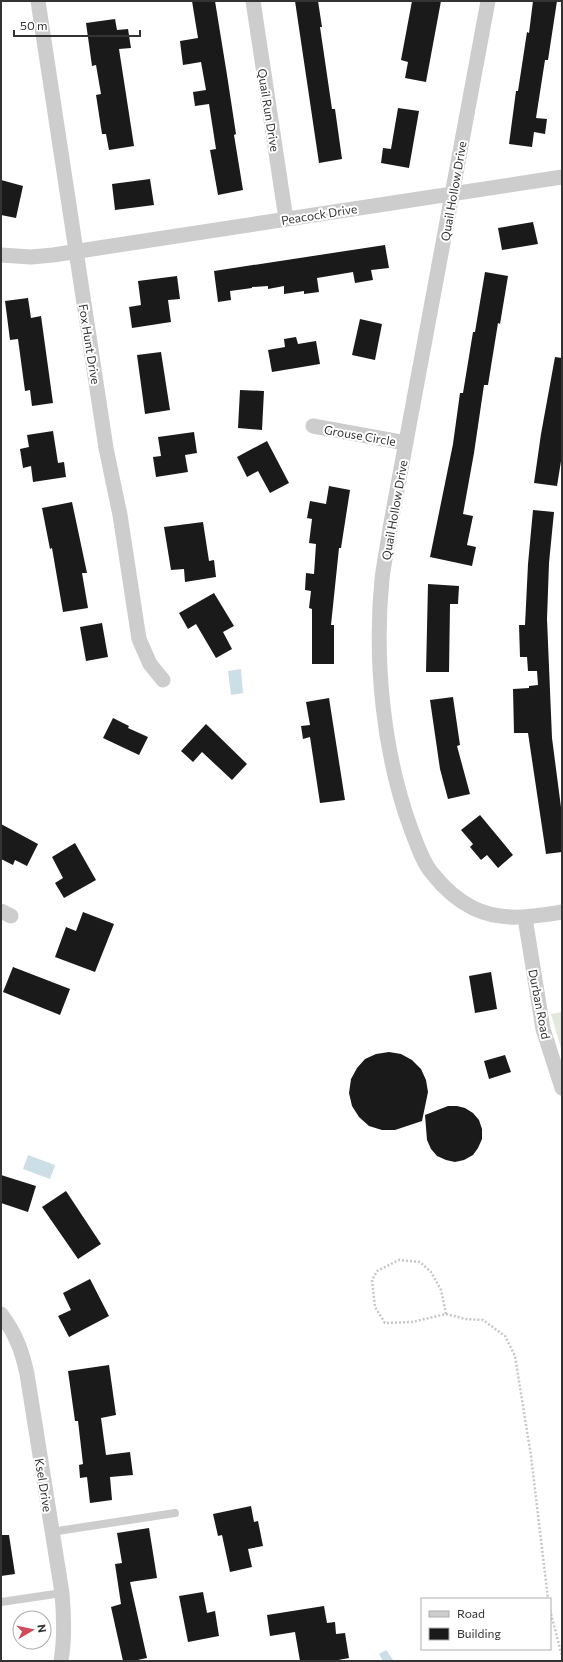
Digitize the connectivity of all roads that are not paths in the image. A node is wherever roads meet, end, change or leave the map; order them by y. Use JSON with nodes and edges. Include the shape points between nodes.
{"nodes":[{"id":1,"x":38,"y":1,"type":"edge"},
{"id":2,"x":253,"y":1,"type":"edge"},
{"id":3,"x":488,"y":1,"type":"edge"},
{"id":4,"x":562,"y":177,"type":"edge"},
{"id":5,"x":452,"y":194,"type":"junction"},
{"id":6,"x":286,"y":219,"type":"junction"},
{"id":7,"x":76,"y":252,"type":"junction"},
{"id":8,"x":1,"y":255,"type":"edge"},
{"id":9,"x":313,"y":426,"type":"dead end"},
{"id":10,"x":406,"y":443,"type":"junction"},
{"id":11,"x":163,"y":680,"type":"dead end"},
{"id":12,"x":562,"y":912,"type":"edge"},
{"id":13,"x":525,"y":918,"type":"junction"},
{"id":14,"x":562,"y":1088,"type":"edge"},
{"id":15,"x":1,"y":1314,"type":"edge"},
{"id":16,"x":175,"y":1513,"type":"dead end"},
{"id":17,"x":52,"y":1532,"type":"junction"},
{"id":18,"x":62,"y":1593,"type":"junction"},
{"id":19,"x":1,"y":1602,"type":"edge"},
{"id":20,"x":60,"y":1661,"type":"edge"}],
"edges":[{"from":1,"to":7,"type":"street","name":"Fox Hunt Drive"},
{"from":2,"to":6,"type":"street","name":"Quail Run Drive"},
{"from":3,"to":5,"type":"street","name":"Quail Hollow Drive"},
{"from":4,"to":5,"type":"street","name":"Peacock Drive"},
{"from":5,"to":6,"type":"street","name":"Peacock Drive"},
{"from":5,"to":10,"type":"street","name":"Quail Hollow Drive"},
{"from":6,"to":7,"type":"street","name":"Peacock Drive"},
{"from":7,"to":8,"type":"street","name":"Peacock Drive","via":[[31,257]]},
{"from":7,"to":11,"type":"street","name":"Fox Hunt Drive","via":[[139,639],[150,664]]},
{"from":9,"to":10,"type":"street","name":"Grouse Circle"},
{"from":10,"to":13,"type":"street","name":"Quail Hollow Drive","via":[[382,579],[380,628],[381,676],[393,771],[417,846],[431,872],[450,893],[473,908],[499,916]]},
{"from":12,"to":13,"type":"street","name":"Quail Hollow Drive"},
{"from":13,"to":14,"type":"street","name":"Durban Road","via":[[543,1029]]},
{"from":15,"to":17,"type":"street","name":"Ksel Drive","via":[[10,1325],[21,1348]]},
{"from":16,"to":17,"type":"lane"},
{"from":17,"to":18,"type":"street","name":"Ksel Drive"},
{"from":18,"to":19,"type":"lane"},
{"from":18,"to":20,"type":"street","name":"Ksel Drive","via":[[65,1620]]}]}
